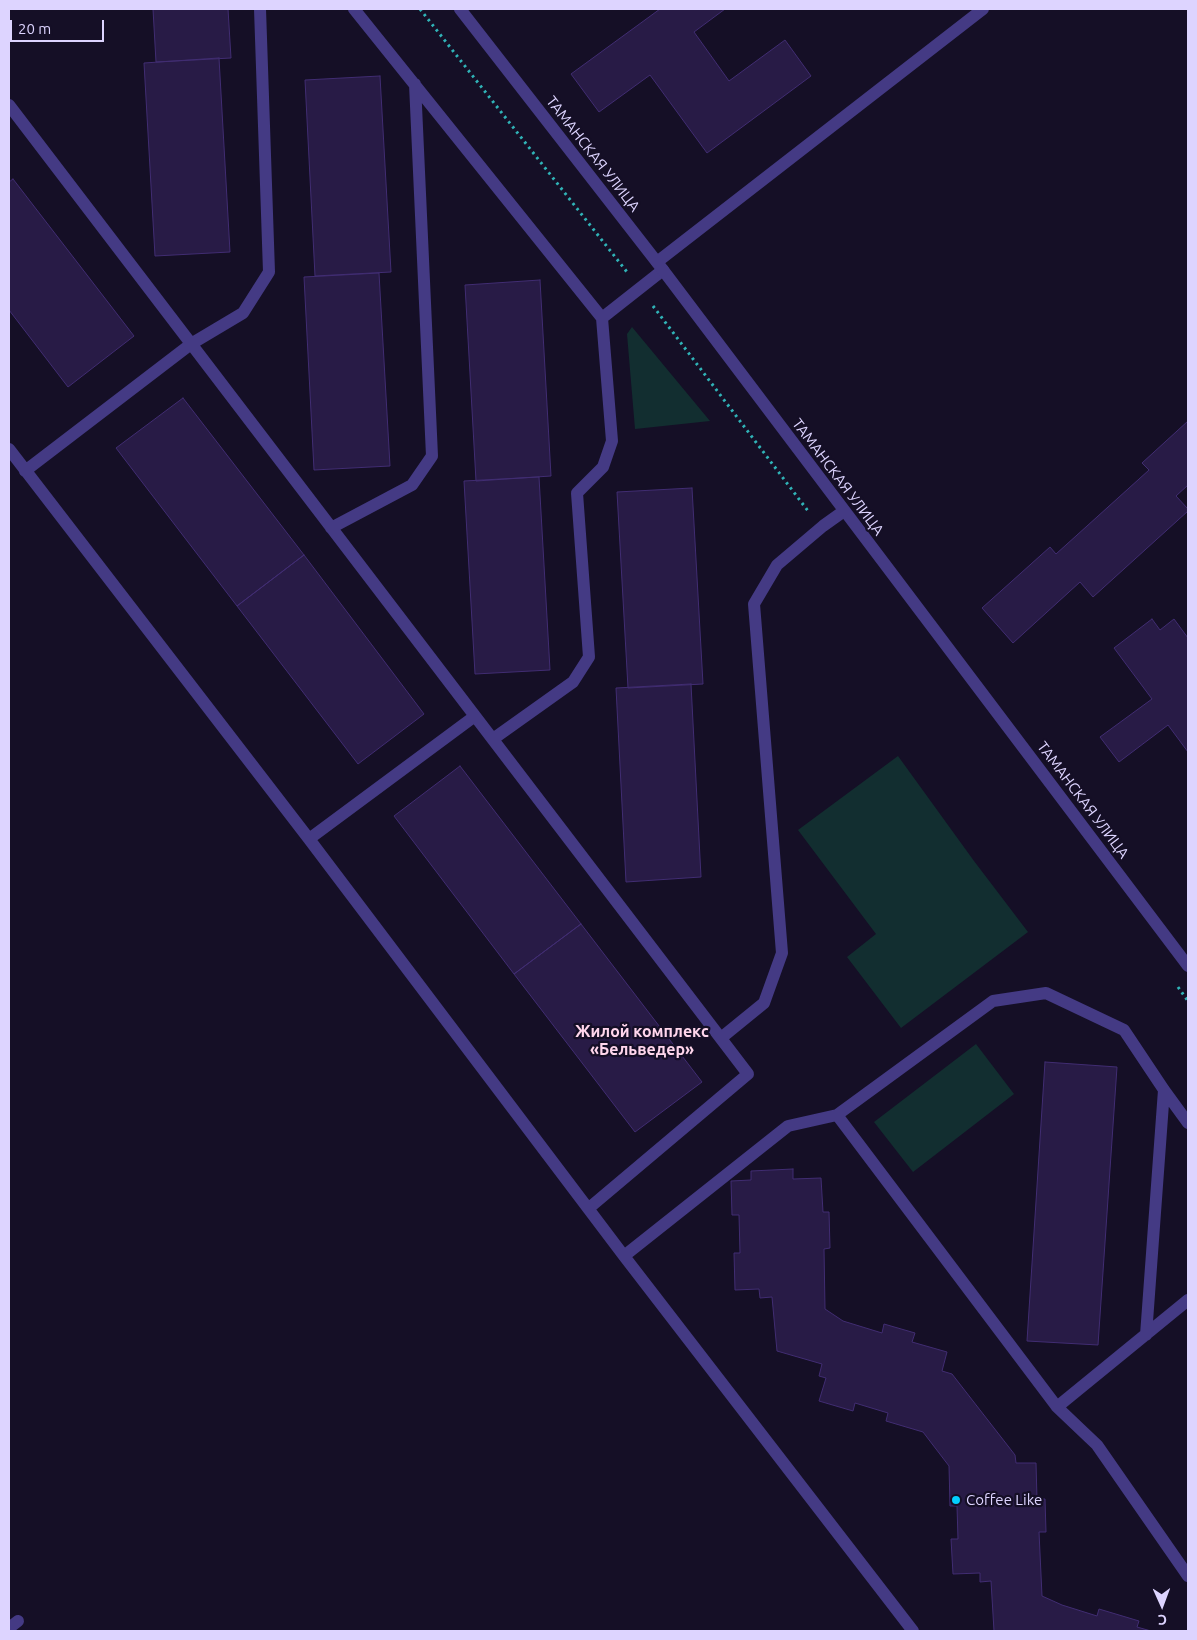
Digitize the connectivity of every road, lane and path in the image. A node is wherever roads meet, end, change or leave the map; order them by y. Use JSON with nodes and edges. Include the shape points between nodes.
{"nodes":[{"id":1,"x":260,"y":9,"type":"edge"},
{"id":2,"x":354,"y":9,"type":"edge"},
{"id":3,"x":420,"y":9,"type":"edge"},
{"id":4,"x":460,"y":9,"type":"edge"},
{"id":5,"x":983,"y":9,"type":"edge"},
{"id":6,"x":415,"y":84,"type":"junction"},
{"id":7,"x":9,"y":105,"type":"edge"},
{"id":8,"x":660,"y":266,"type":"junction"},
{"id":9,"x":640,"y":288,"type":"junction"},
{"id":10,"x":602,"y":318,"type":"junction"},
{"id":11,"x":191,"y":344,"type":"junction"},
{"id":12,"x":9,"y":449,"type":"edge"},
{"id":13,"x":25,"y":471,"type":"junction"},
{"id":14,"x":844,"y":511,"type":"junction"},
{"id":15,"x":823,"y":526,"type":"junction"},
{"id":16,"x":331,"y":528,"type":"junction"},
{"id":17,"x":474,"y":716,"type":"junction"},
{"id":18,"x":493,"y":739,"type":"junction"},
{"id":19,"x":309,"y":839,"type":"junction"},
{"id":20,"x":1187,"y":964,"type":"edge"},
{"id":21,"x":1176,"y":984,"type":"dead end"},
{"id":22,"x":1188,"y":1000,"type":"edge"},
{"id":23,"x":720,"y":1038,"type":"junction"},
{"id":24,"x":1164,"y":1090,"type":"junction"},
{"id":25,"x":837,"y":1115,"type":"junction"},
{"id":26,"x":1188,"y":1123,"type":"edge"},
{"id":27,"x":589,"y":1208,"type":"junction"},
{"id":28,"x":624,"y":1256,"type":"junction"},
{"id":29,"x":1188,"y":1300,"type":"edge"},
{"id":30,"x":1146,"y":1335,"type":"junction"},
{"id":31,"x":1057,"y":1407,"type":"junction"},
{"id":32,"x":1188,"y":1576,"type":"edge"},
{"id":33,"x":913,"y":1631,"type":"edge"}],
"edges":[{"from":1,"to":11,"type":"street","via":[[269,272],[244,313]]},
{"from":2,"to":6,"type":"street"},
{"from":3,"to":9,"type":"path"},
{"from":4,"to":8,"type":"street","name":"ТАМАНСКАЯ УЛИЦА"},
{"from":5,"to":8,"type":"street"},
{"from":6,"to":10,"type":"street"},
{"from":6,"to":16,"type":"street","via":[[432,456],[412,485]]},
{"from":7,"to":11,"type":"street"},
{"from":8,"to":9,"type":"street"},
{"from":8,"to":14,"type":"street","name":"ТАМАНСКАЯ УЛИЦА"},
{"from":9,"to":10,"type":"street"},
{"from":9,"to":15,"type":"path","via":[[808,512]]},
{"from":10,"to":18,"type":"street","via":[[612,441],[603,467],[578,493],[589,657],[573,682]]},
{"from":11,"to":13,"type":"street"},
{"from":11,"to":16,"type":"street"},
{"from":12,"to":13,"type":"street"},
{"from":13,"to":19,"type":"street"},
{"from":14,"to":15,"type":"street"},
{"from":14,"to":20,"type":"street","name":"ТАМАНСКАЯ УЛИЦА"},
{"from":15,"to":23,"type":"street","via":[[777,565],[754,604],[782,953],[764,1003]]},
{"from":16,"to":17,"type":"street"},
{"from":17,"to":18,"type":"street"},
{"from":17,"to":19,"type":"street"},
{"from":18,"to":23,"type":"street"},
{"from":19,"to":27,"type":"street"},
{"from":21,"to":22,"type":"path"},
{"from":23,"to":27,"type":"street","via":[[748,1074]]},
{"from":24,"to":25,"type":"street","via":[[1124,1030],[1046,994],[993,1001]]},
{"from":24,"to":26,"type":"street"},
{"from":24,"to":30,"type":"street"},
{"from":25,"to":28,"type":"street","via":[[788,1126]]},
{"from":25,"to":31,"type":"street"},
{"from":27,"to":28,"type":"street"},
{"from":28,"to":33,"type":"street"},
{"from":29,"to":30,"type":"street"},
{"from":30,"to":31,"type":"street"},
{"from":31,"to":32,"type":"street","via":[[1097,1445]]}]}
